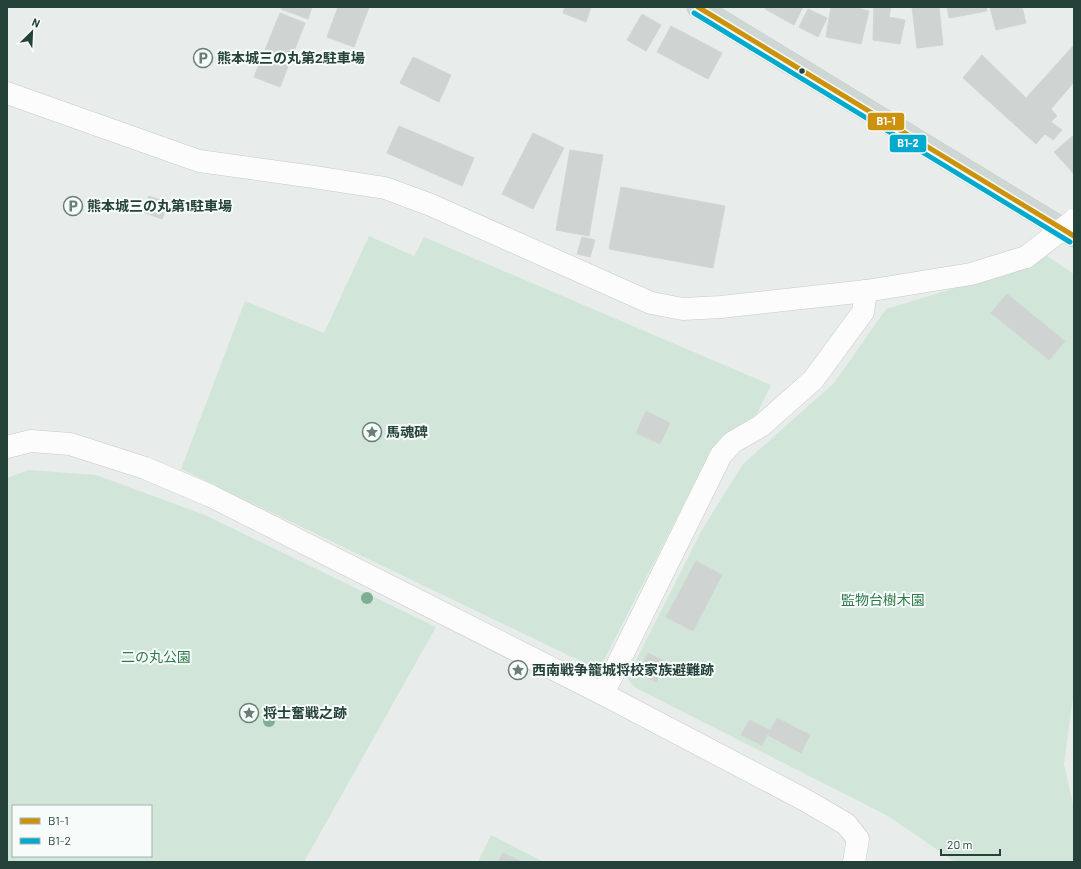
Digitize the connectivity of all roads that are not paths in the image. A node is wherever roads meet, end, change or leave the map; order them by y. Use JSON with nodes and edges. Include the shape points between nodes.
{"nodes":[{"id":1,"x":698,"y":7,"type":"edge"},
{"id":2,"x":7,"y":93,"type":"edge"},
{"id":3,"x":1074,"y":220,"type":"edge"},
{"id":4,"x":1074,"y":236,"type":"edge"},
{"id":5,"x":866,"y":291,"type":"junction"},
{"id":6,"x":7,"y":447,"type":"edge"},
{"id":7,"x":603,"y":694,"type":"junction"},
{"id":8,"x":854,"y":862,"type":"edge"}],
"edges":[{"from":1,"to":4,"type":"main road"},
{"from":2,"to":5,"type":"street","via":[[199,161],[385,188],[431,205],[651,303],[683,309]]},
{"from":3,"to":5,"type":"street","bridge":true,"via":[[1026,257],[971,274]]},
{"from":5,"to":7,"type":"street","via":[[863,312],[813,380],[761,426],[732,442],[721,455]]},
{"from":6,"to":7,"type":"street","via":[[31,441],[70,444],[145,468],[211,496]]},
{"from":7,"to":8,"type":"street","via":[[846,824],[858,839]]}]}
